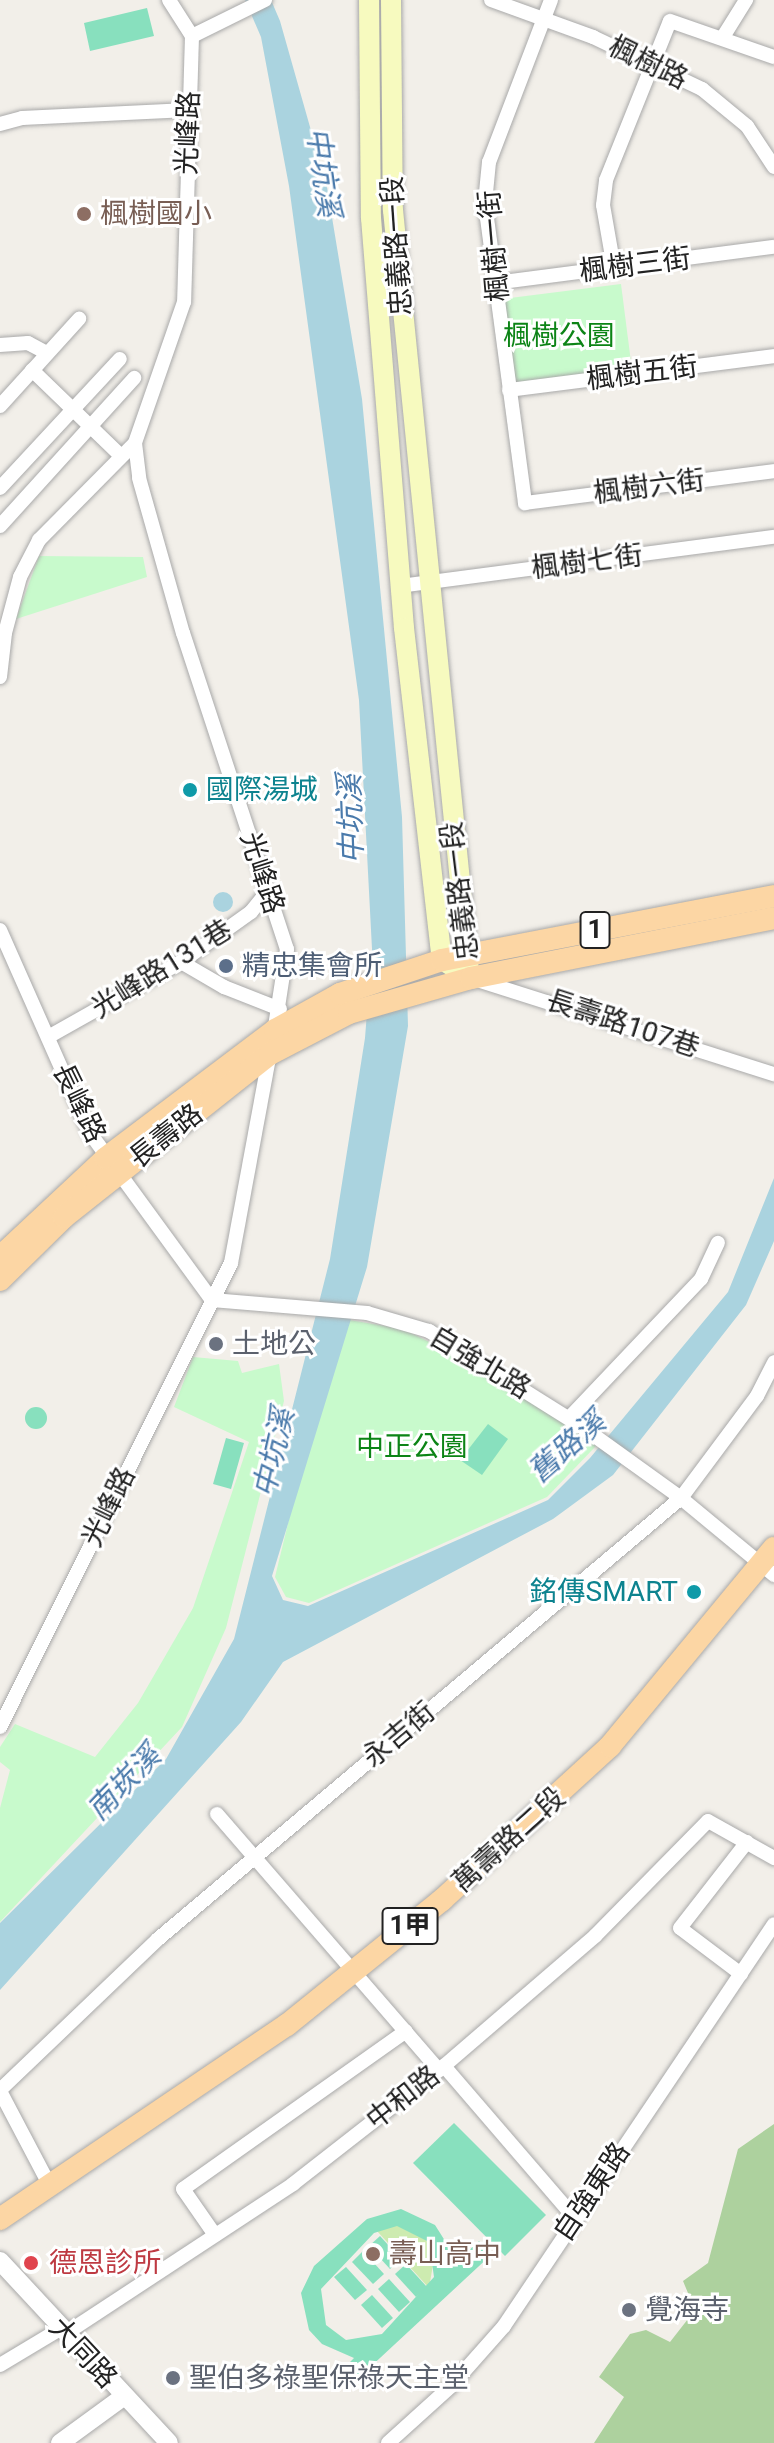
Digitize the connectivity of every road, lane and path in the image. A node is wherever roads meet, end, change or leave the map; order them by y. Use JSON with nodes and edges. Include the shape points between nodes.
{"nodes":[{"id":1,"x":169,"y":0,"type":"edge"},
{"id":2,"x":265,"y":0,"type":"edge"},
{"id":3,"x":369,"y":0,"type":"edge"},
{"id":4,"x":391,"y":0,"type":"edge"},
{"id":5,"x":491,"y":0,"type":"edge"},
{"id":6,"x":551,"y":0,"type":"edge"},
{"id":7,"x":746,"y":0,"type":"edge"},
{"id":8,"x":542,"y":17,"type":"junction"},
{"id":9,"x":192,"y":36,"type":"junction"},
{"id":10,"x":723,"y":37,"type":"junction"},
{"id":11,"x":774,"y":57,"type":"edge"},
{"id":12,"x":649,"y":63,"type":"junction"},
{"id":13,"x":188,"y":110,"type":"junction"},
{"id":14,"x":0,"y":124,"type":"edge"},
{"id":15,"x":774,"y":167,"type":"edge"},
{"id":16,"x":774,"y":247,"type":"edge"},
{"id":17,"x":614,"y":268,"type":"junction"},
{"id":18,"x":495,"y":283,"type":"junction"},
{"id":19,"x":79,"y":319,"type":"dead end"},
{"id":20,"x":0,"y":345,"type":"edge"},
{"id":21,"x":47,"y":353,"type":"junction"},
{"id":22,"x":774,"y":356,"type":"edge"},
{"id":23,"x":120,"y":359,"type":"dead end"},
{"id":24,"x":32,"y":370,"type":"junction"},
{"id":25,"x":134,"y":378,"type":"dead end"},
{"id":26,"x":509,"y":390,"type":"junction"},
{"id":27,"x":0,"y":406,"type":"edge"},
{"id":28,"x":71,"y":412,"type":"junction"},
{"id":29,"x":87,"y":429,"type":"junction"},
{"id":30,"x":135,"y":443,"type":"junction"},
{"id":31,"x":120,"y":455,"type":"junction"},
{"id":32,"x":774,"y":471,"type":"edge"},
{"id":33,"x":0,"y":488,"type":"edge"},
{"id":34,"x":525,"y":503,"type":"joint"},
{"id":35,"x":0,"y":526,"type":"edge"},
{"id":36,"x":774,"y":537,"type":"edge"},
{"id":37,"x":428,"y":583,"type":"junction"},
{"id":38,"x":400,"y":586,"type":"junction"},
{"id":39,"x":0,"y":677,"type":"edge"},
{"id":40,"x":268,"y":891,"type":"junction"},
{"id":41,"x":774,"y":896,"type":"edge"},
{"id":42,"x":774,"y":918,"type":"edge"},
{"id":43,"x":0,"y":930,"type":"edge"},
{"id":44,"x":466,"y":955,"type":"junction"},
{"id":45,"x":442,"y":960,"type":"junction"},
{"id":46,"x":181,"y":962,"type":"junction"},
{"id":47,"x":471,"y":978,"type":"junction"},
{"id":48,"x":345,"y":1003,"type":"junction"},
{"id":49,"x":277,"y":1020,"type":"junction"},
{"id":50,"x":48,"y":1037,"type":"junction"},
{"id":51,"x":270,"y":1054,"type":"junction"},
{"id":52,"x":774,"y":1074,"type":"edge"},
{"id":53,"x":111,"y":1166,"type":"junction"},
{"id":54,"x":718,"y":1243,"type":"dead end"},
{"id":55,"x":0,"y":1257,"type":"edge"},
{"id":56,"x":0,"y":1280,"type":"edge"},
{"id":57,"x":212,"y":1300,"type":"junction"},
{"id":58,"x":774,"y":1362,"type":"edge"},
{"id":59,"x":569,"y":1418,"type":"junction"},
{"id":60,"x":681,"y":1498,"type":"junction"},
{"id":61,"x":769,"y":1562,"type":"edge"},
{"id":62,"x":0,"y":1727,"type":"edge"},
{"id":63,"x":217,"y":1814,"type":"dead end"},
{"id":64,"x":747,"y":1842,"type":"junction"},
{"id":65,"x":255,"y":1855,"type":"junction"},
{"id":66,"x":774,"y":1858,"type":"edge"},
{"id":67,"x":774,"y":1924,"type":"edge"},
{"id":68,"x":356,"y":1971,"type":"junction"},
{"id":69,"x":741,"y":1974,"type":"junction"},
{"id":70,"x":406,"y":2031,"type":"junction"},
{"id":71,"x":442,"y":2068,"type":"junction"},
{"id":72,"x":0,"y":2090,"type":"edge"},
{"id":73,"x":50,"y":2186,"type":"junction"},
{"id":74,"x":574,"y":2217,"type":"junction"},
{"id":75,"x":0,"y":2219,"type":"edge"},
{"id":76,"x":215,"y":2235,"type":"junction"},
{"id":77,"x":0,"y":2261,"type":"edge"},
{"id":78,"x":62,"y":2332,"type":"junction"},
{"id":79,"x":0,"y":2365,"type":"edge"},
{"id":80,"x":123,"y":2397,"type":"junction"},
{"id":81,"x":60,"y":2443,"type":"edge"},
{"id":82,"x":169,"y":2443,"type":"edge"},
{"id":83,"x":388,"y":2443,"type":"edge"}],
"edges":[{"from":1,"to":9,"type":"street"},
{"from":2,"to":9,"type":"street"},
{"from":3,"to":38,"type":"main road","name":"忠義路一段","via":[[371,218]]},
{"from":4,"to":37,"type":"main road","name":"忠義路一段","via":[[393,210]]},
{"from":5,"to":8,"type":"street","name":"楓樹路"},
{"from":6,"to":8,"type":"street","name":"楓樹一街"},
{"from":7,"to":10,"type":"street"},
{"from":8,"to":12,"type":"street","name":"楓樹路"},
{"from":8,"to":18,"type":"street","name":"楓樹一街","via":[[489,162],[485,203]]},
{"from":9,"to":13,"type":"street","name":"光峰路"},
{"from":10,"to":11,"type":"street"},
{"from":10,"to":12,"type":"street","via":[[670,21]]},
{"from":12,"to":15,"type":"street","name":"楓樹路","via":[[728,108],[766,149]]},
{"from":12,"to":17,"type":"street","via":[[606,180],[603,205]]},
{"from":13,"to":14,"type":"street","via":[[22,118]]},
{"from":13,"to":30,"type":"street","name":"光峰路","via":[[184,302]]},
{"from":16,"to":17,"type":"street","name":"楓樹三街"},
{"from":17,"to":18,"type":"street","name":"楓樹三街"},
{"from":18,"to":26,"type":"street","name":"楓樹一街"},
{"from":19,"to":21,"type":"street"},
{"from":20,"to":21,"type":"street","via":[[28,343]]},
{"from":21,"to":24,"type":"street"},
{"from":22,"to":26,"type":"street","name":"楓樹五街"},
{"from":23,"to":28,"type":"street"},
{"from":24,"to":27,"type":"street"},
{"from":24,"to":28,"type":"street"},
{"from":25,"to":29,"type":"street"},
{"from":26,"to":34,"type":"street","name":"楓樹一街"},
{"from":28,"to":29,"type":"street"},
{"from":28,"to":33,"type":"street"},
{"from":29,"to":31,"type":"street"},
{"from":29,"to":35,"type":"street"},
{"from":30,"to":31,"type":"street"},
{"from":30,"to":40,"type":"street","name":"光峰路","via":[[139,478],[183,633]]},
{"from":31,"to":39,"type":"street","via":[[39,540],[20,577]]},
{"from":32,"to":34,"type":"street","name":"楓樹六街"},
{"from":36,"to":37,"type":"street","name":"楓樹七街"},
{"from":37,"to":38,"type":"street","name":"楓樹七街"},
{"from":37,"to":44,"type":"main road","name":"忠義路一段"},
{"from":38,"to":45,"type":"main road","name":"忠義路一段"},
{"from":40,"to":46,"type":"street","name":"光峰路131巷","via":[[251,912]]},
{"from":40,"to":49,"type":"street","name":"光峰路","via":[[287,949]]},
{"from":41,"to":44,"type":"main road","number":"1"},
{"from":42,"to":47,"type":"main road","number":"1"},
{"from":43,"to":50,"type":"street","name":"長峰路"},
{"from":44,"to":45,"type":"main road","number":"1"},
{"from":44,"to":47,"type":"main road","name":"忠義路一段"},
{"from":45,"to":47,"type":"main road","name":"忠義路一段"},
{"from":45,"to":48,"type":"main road","number":"1","via":[[417,966]]},
{"from":46,"to":49,"type":"street"},
{"from":46,"to":50,"type":"street","name":"光峰路131巷"},
{"from":47,"to":48,"type":"main road","number":"1"},
{"from":47,"to":52,"type":"street","name":"長壽路107巷"},
{"from":48,"to":49,"type":"main road","name":"長壽路","number":"1"},
{"from":48,"to":51,"type":"main road","name":"長壽路","number":"1"},
{"from":49,"to":51,"type":"street","name":"光峰路"},
{"from":49,"to":53,"type":"main road","name":"長壽路","number":"1"},
{"from":50,"to":53,"type":"street","name":"長峰路"},
{"from":51,"to":53,"type":"main road","name":"長壽路","number":"1"},
{"from":51,"to":57,"type":"street","name":"光峰路","via":[[231,1263]]},
{"from":53,"to":55,"type":"main road","name":"長壽路","number":"1"},
{"from":53,"to":56,"type":"main road","name":"長壽路","number":"1"},
{"from":53,"to":57,"type":"street","name":"長峰路"},
{"from":54,"to":59,"type":"street","via":[[701,1279]]},
{"from":57,"to":59,"type":"street","name":"自強北路","via":[[367,1313],[429,1331]]},
{"from":57,"to":62,"type":"street","name":"光峰路"},
{"from":58,"to":60,"type":"street","name":"永吉街","via":[[757,1396]]},
{"from":59,"to":60,"type":"street","name":"自強北路"},
{"from":60,"to":61,"type":"street"},
{"from":60,"to":65,"type":"street","name":"永吉街"},
{"from":61,"to":68,"type":"main road","name":"萬壽路二段","number":"1甲","via":[[567,1789]]},
{"from":63,"to":65,"type":"street"},
{"from":64,"to":66,"type":"street"},
{"from":64,"to":69,"type":"street","via":[[680,1928]]},
{"from":64,"to":71,"type":"street","name":"中和路","via":[[708,1821],[595,1936]]},
{"from":65,"to":68,"type":"street"},
{"from":65,"to":72,"type":"street","name":"永吉街"},
{"from":67,"to":69,"type":"street","name":"自強東路"},
{"from":68,"to":70,"type":"street"},
{"from":68,"to":73,"type":"main road","name":"萬壽路二段","number":"1甲","via":[[287,2025]]},
{"from":69,"to":74,"type":"street","name":"自強東路"},
{"from":70,"to":71,"type":"street"},
{"from":70,"to":76,"type":"street","via":[[183,2189]]},
{"from":71,"to":74,"type":"street"},
{"from":71,"to":76,"type":"street","name":"中和路","via":[[293,2184]]},
{"from":72,"to":73,"type":"street"},
{"from":73,"to":75,"type":"main road","name":"萬壽路二段","number":"1甲"},
{"from":74,"to":83,"type":"street","name":"自強東路","via":[[504,2326],[451,2386]]},
{"from":76,"to":78,"type":"street","name":"中和路"},
{"from":77,"to":78,"type":"street","name":"大同路"},
{"from":78,"to":79,"type":"street","name":"中和路"},
{"from":78,"to":80,"type":"street","name":"大同路"},
{"from":80,"to":81,"type":"street"},
{"from":80,"to":82,"type":"street","name":"大同路"}]}
